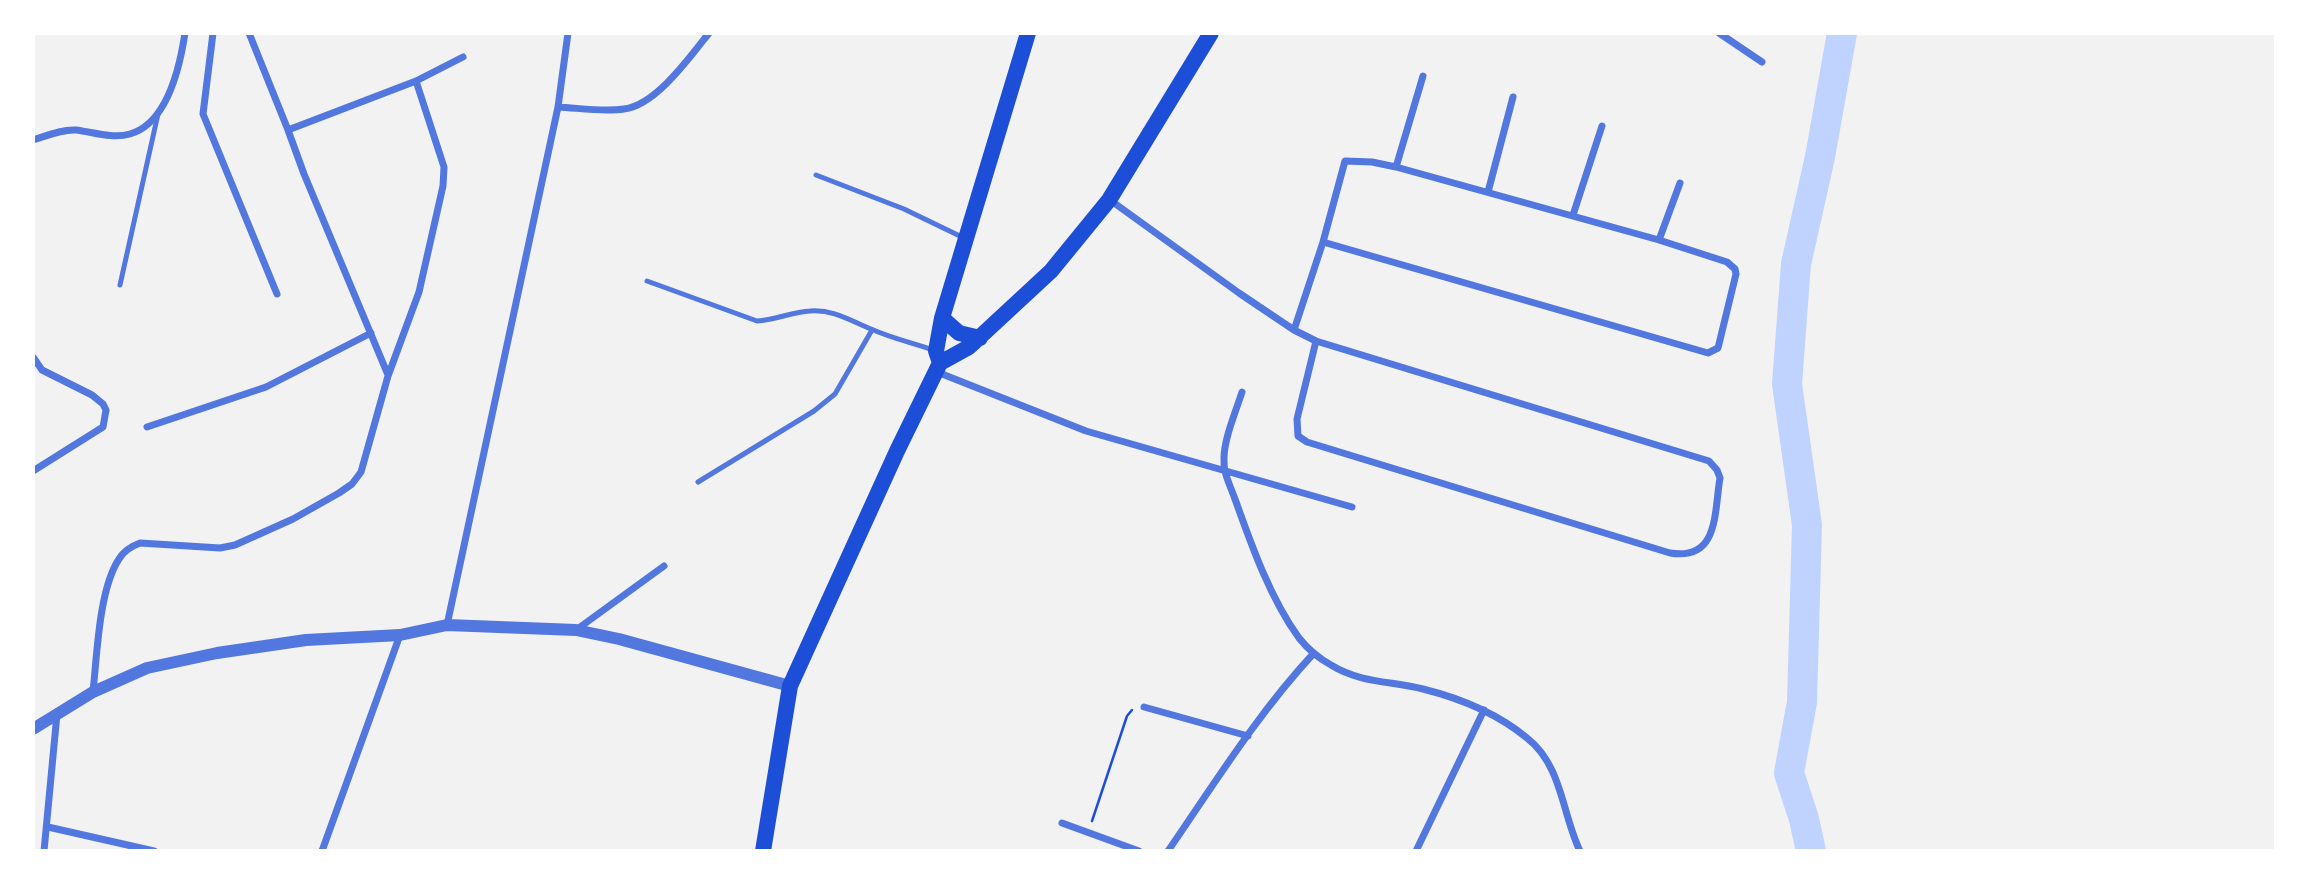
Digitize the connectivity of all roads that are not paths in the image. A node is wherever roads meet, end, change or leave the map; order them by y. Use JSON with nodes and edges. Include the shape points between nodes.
{"nodes":[{"id":1,"x":186,"y":33,"type":"edge"},
{"id":2,"x":213,"y":33,"type":"edge"},
{"id":3,"x":249,"y":33,"type":"edge"},
{"id":4,"x":568,"y":33,"type":"edge"},
{"id":5,"x":709,"y":33,"type":"edge"},
{"id":6,"x":1028,"y":33,"type":"edge"},
{"id":7,"x":1211,"y":33,"type":"edge"},
{"id":8,"x":1719,"y":33,"type":"edge"},
{"id":9,"x":463,"y":57,"type":"dead end"},
{"id":10,"x":1762,"y":62,"type":"dead end"},
{"id":11,"x":1423,"y":76,"type":"dead end"},
{"id":12,"x":416,"y":81,"type":"junction"},
{"id":13,"x":1513,"y":97,"type":"dead end"},
{"id":14,"x":558,"y":107,"type":"junction"},
{"id":15,"x":159,"y":110,"type":"junction"},
{"id":16,"x":1602,"y":126,"type":"dead end"},
{"id":17,"x":288,"y":130,"type":"junction"},
{"id":18,"x":33,"y":140,"type":"edge"},
{"id":19,"x":1396,"y":167,"type":"junction"},
{"id":20,"x":816,"y":175,"type":"dead end"},
{"id":21,"x":1681,"y":183,"type":"dead end"},
{"id":22,"x":1488,"y":192,"type":"junction"},
{"id":23,"x":1109,"y":200,"type":"junction"},
{"id":24,"x":1573,"y":215,"type":"junction"},
{"id":25,"x":966,"y":239,"type":"junction"},
{"id":26,"x":1660,"y":240,"type":"junction"},
{"id":27,"x":1324,"y":242,"type":"junction"},
{"id":28,"x":647,"y":281,"type":"dead end"},
{"id":29,"x":120,"y":285,"type":"dead end"},
{"id":30,"x":277,"y":294,"type":"dead end"},
{"id":31,"x":942,"y":318,"type":"junction"},
{"id":32,"x":872,"y":330,"type":"junction"},
{"id":33,"x":1294,"y":330,"type":"junction"},
{"id":34,"x":371,"y":333,"type":"junction"},
{"id":35,"x":980,"y":338,"type":"junction"},
{"id":36,"x":1316,"y":341,"type":"junction"},
{"id":37,"x":33,"y":357,"type":"edge"},
{"id":38,"x":937,"y":361,"type":"junction"},
{"id":39,"x":388,"y":376,"type":"junction"},
{"id":40,"x":1242,"y":392,"type":"dead end"},
{"id":41,"x":147,"y":427,"type":"dead end"},
{"id":42,"x":33,"y":471,"type":"edge"},
{"id":43,"x":1224,"y":471,"type":"junction"},
{"id":44,"x":698,"y":482,"type":"dead end"},
{"id":45,"x":1352,"y":506,"type":"dead end"},
{"id":46,"x":664,"y":566,"type":"dead end"},
{"id":47,"x":447,"y":625,"type":"junction"},
{"id":48,"x":576,"y":631,"type":"junction"},
{"id":49,"x":400,"y":635,"type":"junction"},
{"id":50,"x":1314,"y":653,"type":"junction"},
{"id":51,"x":790,"y":686,"type":"junction"},
{"id":52,"x":93,"y":692,"type":"junction"},
{"id":53,"x":1143,"y":706,"type":"road end"},
{"id":54,"x":1484,"y":710,"type":"junction"},
{"id":55,"x":57,"y":714,"type":"junction"},
{"id":56,"x":33,"y":729,"type":"edge"},
{"id":57,"x":1248,"y":737,"type":"junction"},
{"id":58,"x":1062,"y":823,"type":"dead end"},
{"id":59,"x":48,"y":827,"type":"junction"},
{"id":60,"x":44,"y":851,"type":"edge"},
{"id":61,"x":154,"y":851,"type":"edge"},
{"id":62,"x":322,"y":851,"type":"edge"},
{"id":63,"x":764,"y":851,"type":"edge"},
{"id":64,"x":1139,"y":851,"type":"edge"},
{"id":65,"x":1168,"y":851,"type":"edge"},
{"id":66,"x":1416,"y":851,"type":"edge"},
{"id":67,"x":1580,"y":851,"type":"edge"}],
"edges":[{"from":1,"to":15,"type":"street","via":[[170,93]]},
{"from":2,"to":30,"type":"street","via":[[203,114]]},
{"from":3,"to":17,"type":"street"},
{"from":4,"to":14,"type":"street"},
{"from":5,"to":14,"type":"street","via":[[668,82],[638,106]]},
{"from":6,"to":25,"type":"main road"},
{"from":7,"to":23,"type":"main road"},
{"from":8,"to":10,"type":"street"},
{"from":9,"to":12,"type":"street"},
{"from":11,"to":19,"type":"street"},
{"from":12,"to":17,"type":"street"},
{"from":12,"to":39,"type":"street","via":[[444,167],[443,186],[419,292]]},
{"from":13,"to":22,"type":"street"},
{"from":14,"to":47,"type":"street"},
{"from":15,"to":18,"type":"street","via":[[144,127],[130,134],[72,130]]},
{"from":15,"to":29,"type":"lane"},
{"from":16,"to":24,"type":"street"},
{"from":17,"to":34,"type":"street"},
{"from":19,"to":22,"type":"street"},
{"from":19,"to":27,"type":"street","via":[[1345,161]]},
{"from":20,"to":25,"type":"lane"},
{"from":21,"to":26,"type":"street"},
{"from":22,"to":24,"type":"street"},
{"from":23,"to":33,"type":"street"},
{"from":23,"to":35,"type":"main road","via":[[1051,271]]},
{"from":24,"to":26,"type":"street"},
{"from":25,"to":31,"type":"main road"},
{"from":26,"to":27,"type":"street","via":[[1727,262],[1735,269],[1720,343],[1714,352]]},
{"from":27,"to":33,"type":"street"},
{"from":28,"to":32,"type":"lane","via":[[757,321],[804,311],[826,312]]},
{"from":31,"to":35,"type":"main road","via":[[959,333]]},
{"from":31,"to":38,"type":"main road"},
{"from":32,"to":38,"type":"lane"},
{"from":32,"to":44,"type":"lane","via":[[835,394]]},
{"from":33,"to":36,"type":"street"},
{"from":34,"to":39,"type":"street"},
{"from":34,"to":41,"type":"street","via":[[266,387]]},
{"from":35,"to":38,"type":"main road"},
{"from":36,"to":36,"type":"street","via":[[1698,456],[1715,466],[1720,478],[1709,541],[1691,554],[1670,553],[1307,442],[1298,436],[1297,419]]},
{"from":37,"to":42,"type":"street","via":[[42,370],[92,396],[106,410],[103,426]]},
{"from":38,"to":43,"type":"street","via":[[1086,431]]},
{"from":38,"to":51,"type":"main road"},
{"from":39,"to":52,"type":"street","via":[[361,472],[340,493],[241,543],[220,548],[141,543],[119,558],[99,628]]},
{"from":40,"to":43,"type":"street"},
{"from":43,"to":45,"type":"street"},
{"from":43,"to":50,"type":"street","via":[[1249,540],[1286,616]]},
{"from":46,"to":48,"type":"street"},
{"from":47,"to":48,"type":"street"},
{"from":47,"to":49,"type":"street"},
{"from":48,"to":51,"type":"street"},
{"from":49,"to":52,"type":"street","via":[[306,640],[217,653],[147,668]]},
{"from":49,"to":62,"type":"street"},
{"from":50,"to":54,"type":"street","via":[[1355,675],[1422,689]]},
{"from":50,"to":57,"type":"street"},
{"from":51,"to":63,"type":"main road"},
{"from":52,"to":55,"type":"street"},
{"from":53,"to":57,"type":"street"},
{"from":54,"to":66,"type":"street"},
{"from":54,"to":67,"type":"street","via":[[1528,738],[1546,756]]},
{"from":55,"to":56,"type":"street"},
{"from":55,"to":59,"type":"street"},
{"from":57,"to":65,"type":"street"},
{"from":58,"to":64,"type":"street"},
{"from":59,"to":60,"type":"street"},
{"from":59,"to":61,"type":"street"}]}
